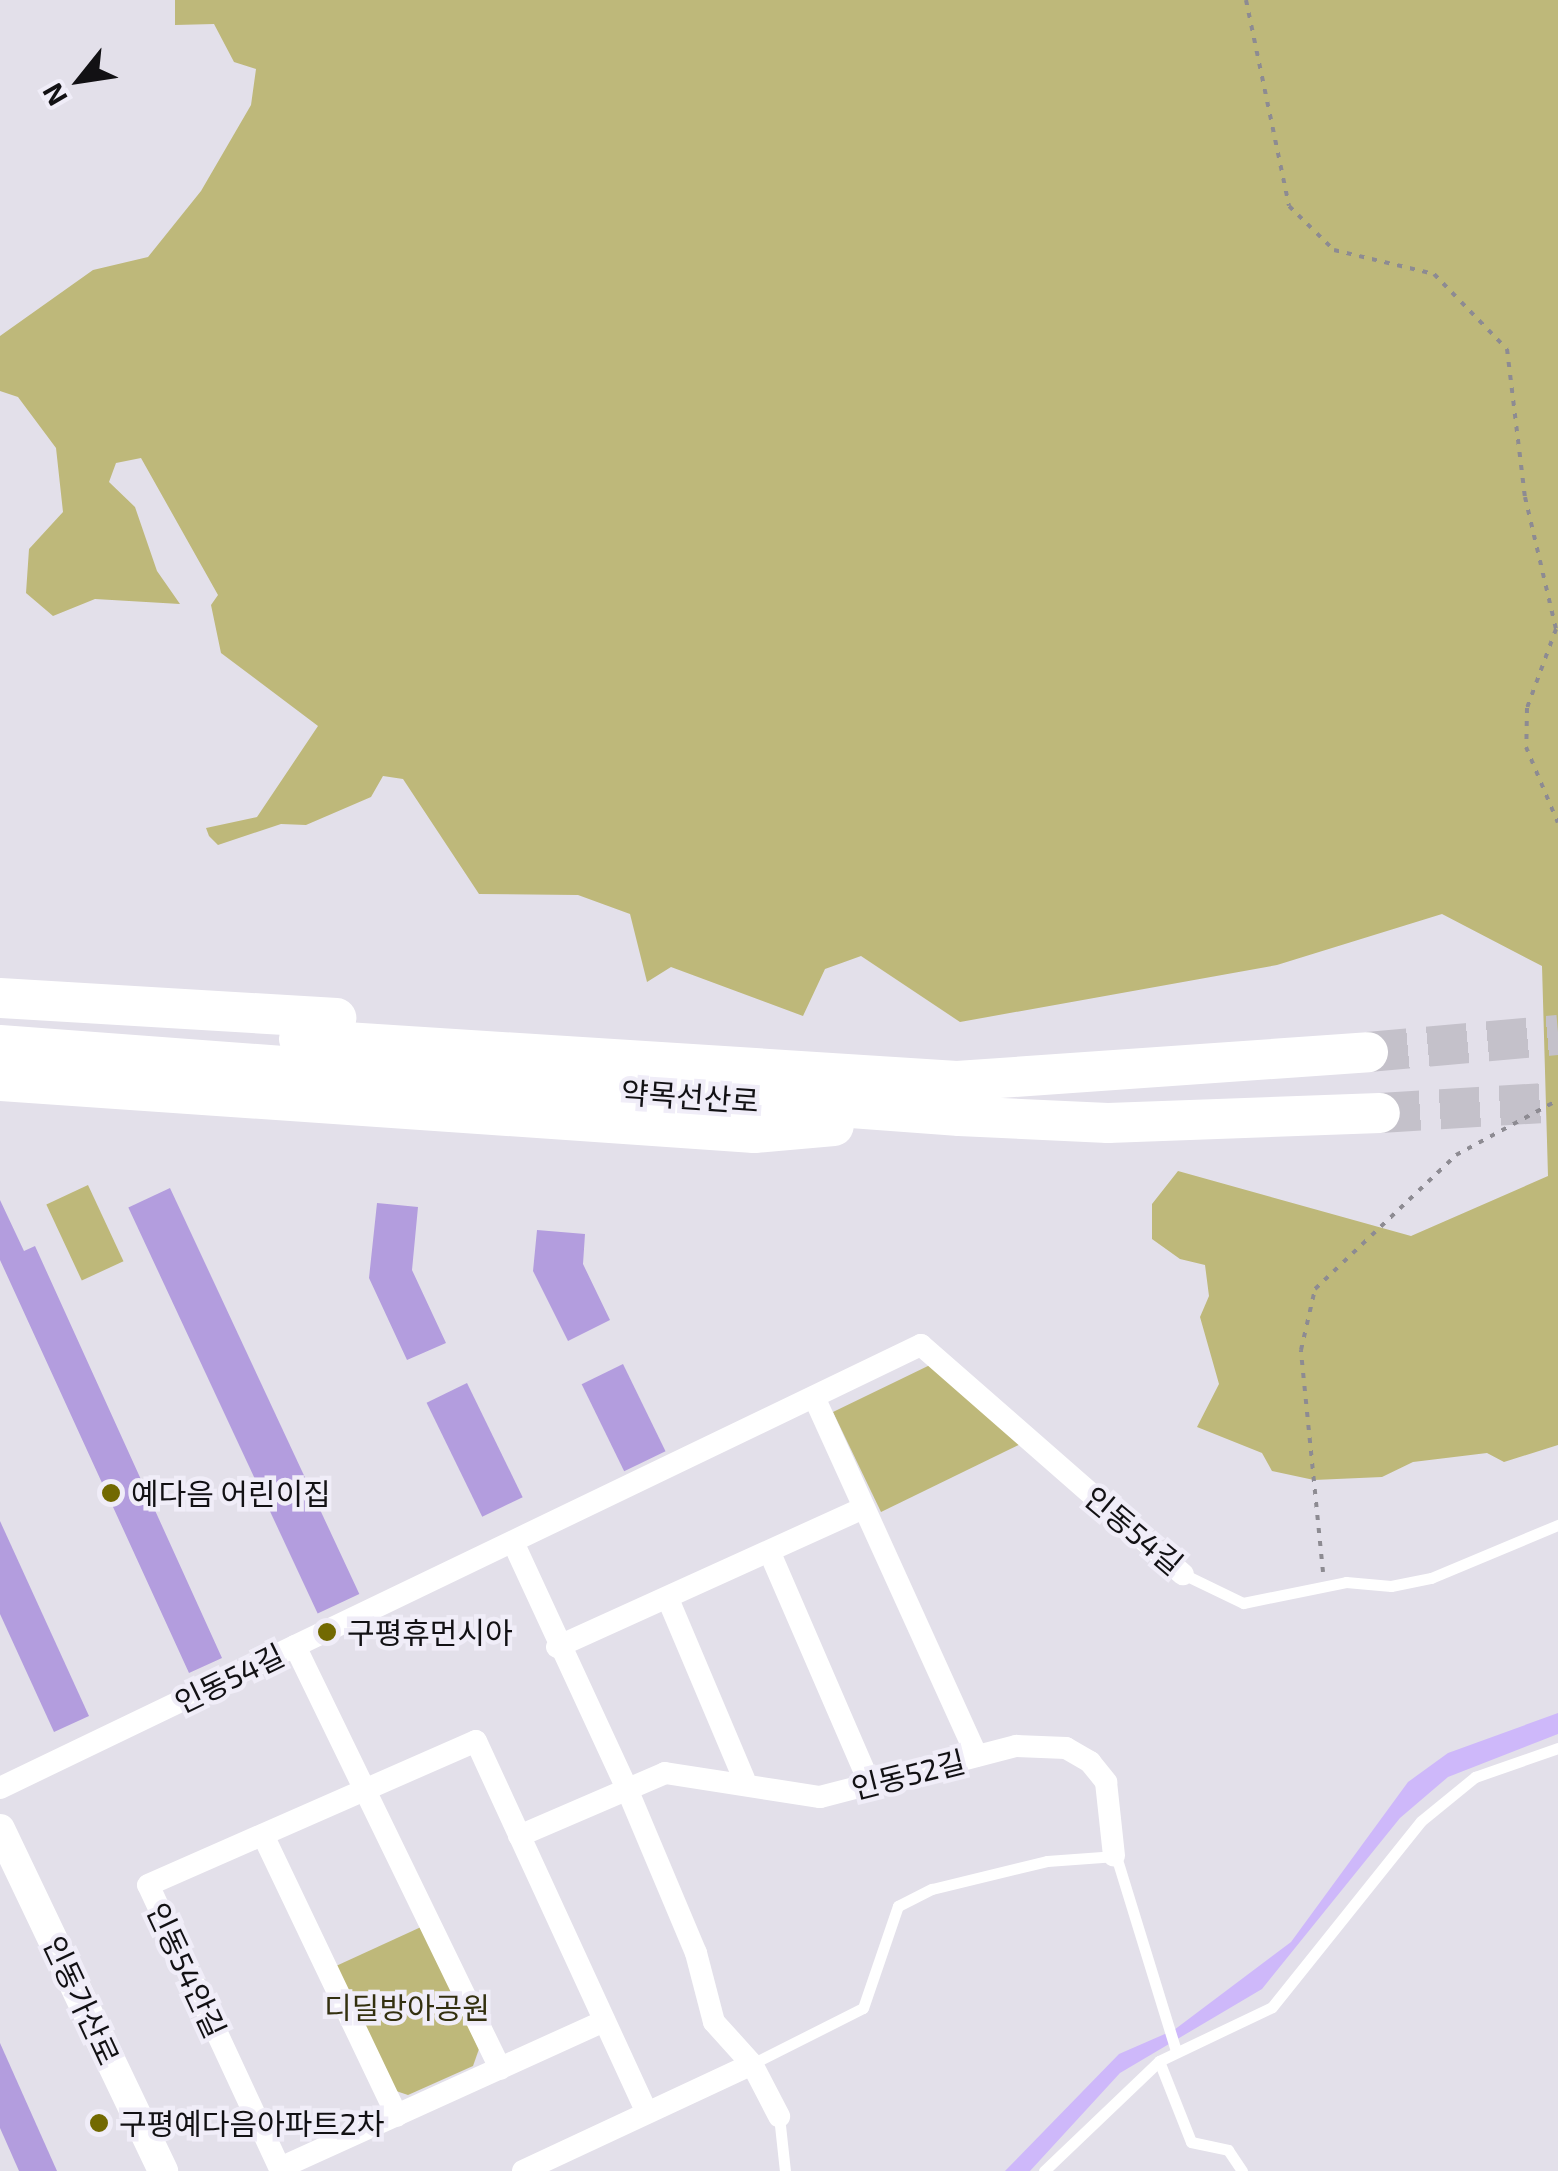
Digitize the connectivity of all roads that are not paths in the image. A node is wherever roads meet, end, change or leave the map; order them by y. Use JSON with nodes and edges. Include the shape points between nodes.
{"nodes":[{"id":1,"x":0,"y":998,"type":"edge"},
{"id":2,"x":0,"y":1020,"type":"edge"},
{"id":3,"x":92,"y":1039,"type":"junction"},
{"id":4,"x":0,"y":1045,"type":"edge"},
{"id":5,"x":1368,"y":1052,"type":"tunnel mouth"},
{"id":6,"x":0,"y":1081,"type":"edge"},
{"id":7,"x":958,"y":1099,"type":"junction"},
{"id":8,"x":1380,"y":1113,"type":"tunnel mouth"},
{"id":9,"x":814,"y":1397,"type":"junction"},
{"id":10,"x":864,"y":1508,"type":"junction"},
{"id":11,"x":1558,"y":1525,"type":"edge"},
{"id":12,"x":512,"y":1542,"type":"junction"},
{"id":13,"x":770,"y":1553,"type":"junction"},
{"id":14,"x":1184,"y":1574,"type":"joint"},
{"id":15,"x":668,"y":1598,"type":"junction"},
{"id":16,"x":296,"y":1646,"type":"junction"},
{"id":17,"x":557,"y":1647,"type":"junction"},
{"id":18,"x":1558,"y":1748,"type":"edge"},
{"id":19,"x":978,"y":1756,"type":"junction"},
{"id":20,"x":744,"y":1779,"type":"junction"},
{"id":21,"x":870,"y":1784,"type":"junction"},
{"id":22,"x":0,"y":1788,"type":"edge"},
{"id":23,"x":368,"y":1788,"type":"junction"},
{"id":24,"x":627,"y":1789,"type":"junction"},
{"id":25,"x":0,"y":1829,"type":"edge"},
{"id":26,"x":262,"y":1834,"type":"junction"},
{"id":27,"x":519,"y":1836,"type":"junction"},
{"id":28,"x":1114,"y":1856,"type":"junction"},
{"id":29,"x":604,"y":2021,"type":"junction"},
{"id":30,"x":1176,"y":2051,"type":"junction"},
{"id":31,"x":1159,"y":2061,"type":"junction"},
{"id":32,"x":752,"y":2064,"type":"junction"},
{"id":33,"x":500,"y":2070,"type":"junction"},
{"id":34,"x":647,"y":2113,"type":"junction"},
{"id":35,"x":397,"y":2116,"type":"junction"},
{"id":36,"x":779,"y":2116,"type":"joint"},
{"id":37,"x":280,"y":2170,"type":"edge"},
{"id":38,"x":163,"y":2171,"type":"edge"},
{"id":39,"x":524,"y":2171,"type":"edge"},
{"id":40,"x":786,"y":2171,"type":"edge"},
{"id":41,"x":1044,"y":2171,"type":"edge"},
{"id":42,"x":1242,"y":2171,"type":"edge"}],
"edges":[{"from":1,"to":7,"type":"highway","via":[[515,1029]]},
{"from":2,"to":3,"type":"highway","name":"약목선산로"},
{"from":3,"to":4,"type":"highway","name":"약목선산로"},
{"from":3,"to":7,"type":"highway","name":"약목선산로"},
{"from":5,"to":7,"type":"highway","name":"약목선산로"},
{"from":6,"to":7,"type":"highway","via":[[754,1133]]},
{"from":7,"to":8,"type":"highway","name":"약목선산로","via":[[1108,1123]]},
{"from":9,"to":10,"type":"street"},
{"from":9,"to":12,"type":"street","name":"인동54길"},
{"from":9,"to":14,"type":"street","name":"인동54길","via":[[922,1345]]},
{"from":10,"to":13,"type":"street"},
{"from":10,"to":19,"type":"street"},
{"from":11,"to":14,"type":"lane","name":"인동54길","via":[[1431,1578],[1325,1587],[1243,1603]]},
{"from":12,"to":16,"type":"street","name":"인동54길"},
{"from":12,"to":17,"type":"street"},
{"from":13,"to":15,"type":"street"},
{"from":13,"to":21,"type":"street"},
{"from":15,"to":17,"type":"street"},
{"from":15,"to":20,"type":"street"},
{"from":16,"to":22,"type":"street","name":"인동54길"},
{"from":16,"to":23,"type":"street"},
{"from":17,"to":24,"type":"street"},
{"from":18,"to":30,"type":"lane","via":[[1475,1777],[1421,1821],[1272,2007]]},
{"from":19,"to":21,"type":"street","name":"인동52길"},
{"from":19,"to":28,"type":"street","name":"인동52길","via":[[1016,1746],[1066,1748],[1090,1762],[1106,1782]]},
{"from":20,"to":21,"type":"street","name":"인동52길","via":[[820,1797]]},
{"from":20,"to":24,"type":"street","name":"인동52길","via":[[666,1773]]},
{"from":23,"to":26,"type":"street","name":"인동54안길"},
{"from":23,"to":27,"type":"street","name":"인동54안길","via":[[476,1741]]},
{"from":23,"to":33,"type":"street"},
{"from":24,"to":27,"type":"street"},
{"from":24,"to":32,"type":"street","via":[[696,1953],[714,2022]]},
{"from":25,"to":38,"type":"main road","name":"인동가산로"},
{"from":26,"to":35,"type":"street"},
{"from":26,"to":37,"type":"street","name":"인동54안길","via":[[148,1885]]},
{"from":27,"to":29,"type":"street","name":"인동54안길"},
{"from":28,"to":30,"type":"lane","name":"인동52길"},
{"from":28,"to":32,"type":"lane","via":[[1046,1861],[932,1889],[898,1906],[863,2008]]},
{"from":29,"to":33,"type":"street","name":"인동54안길"},
{"from":29,"to":34,"type":"street","name":"인동54안길"},
{"from":30,"to":31,"type":"lane"},
{"from":31,"to":41,"type":"lane"},
{"from":31,"to":42,"type":"lane","via":[[1191,2142],[1228,2150]]},
{"from":32,"to":34,"type":"street"},
{"from":32,"to":36,"type":"street"},
{"from":33,"to":35,"type":"street","name":"인동54안길"},
{"from":34,"to":39,"type":"street"},
{"from":35,"to":37,"type":"street","name":"인동54안길"},
{"from":36,"to":40,"type":"lane"}]}
